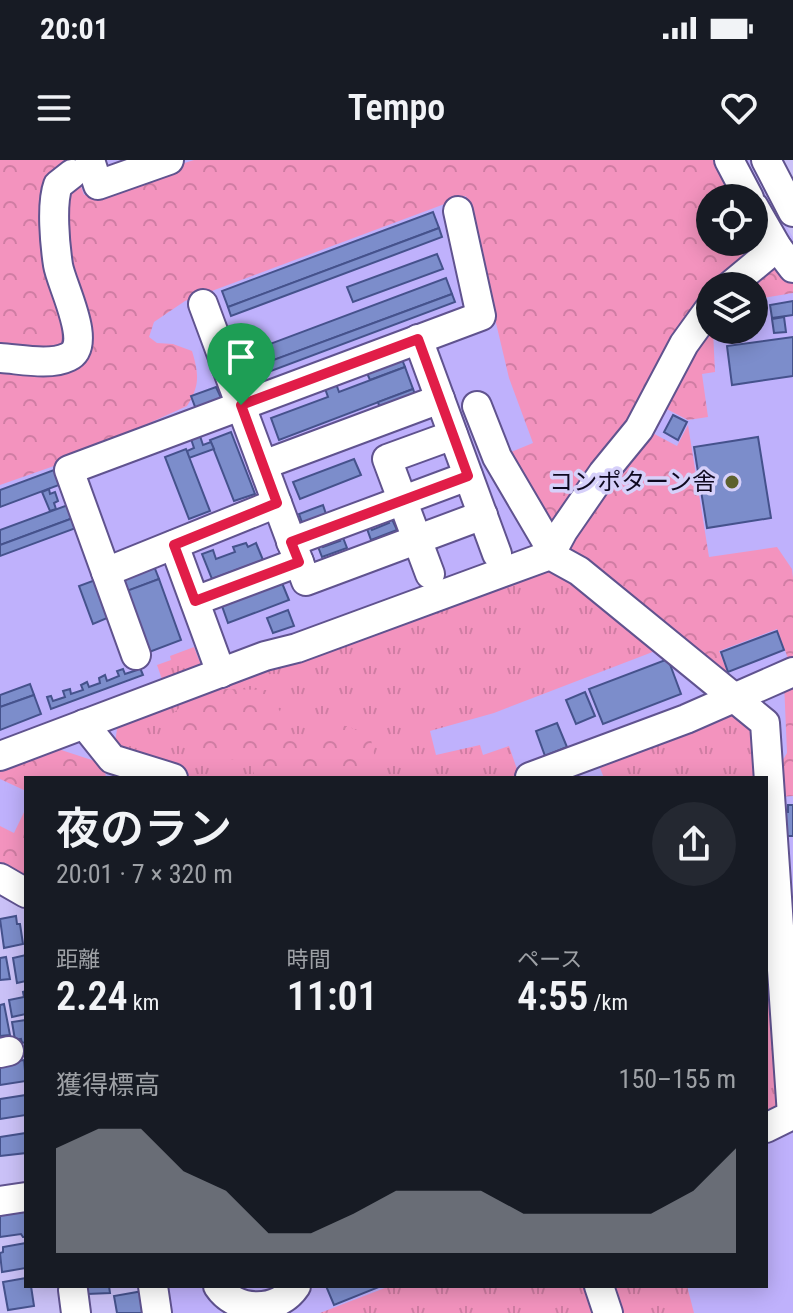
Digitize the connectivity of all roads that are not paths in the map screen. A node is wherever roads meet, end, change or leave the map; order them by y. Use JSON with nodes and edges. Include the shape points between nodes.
{"nodes":[{"id":1,"x":169,"y":160,"type":"edge"},
{"id":2,"x":729,"y":160,"type":"edge"},
{"id":3,"x":766,"y":160,"type":"edge"},
{"id":4,"x":81,"y":167,"type":"edge"},
{"id":5,"x":742,"y":184,"type":"edge"},
{"id":6,"x":458,"y":211,"type":"dead end"},
{"id":7,"x":793,"y":212,"type":"edge"},
{"id":8,"x":768,"y":230,"type":"edge"},
{"id":9,"x":785,"y":258,"type":"edge"},
{"id":10,"x":758,"y":272,"type":"edge"},
{"id":11,"x":203,"y":304,"type":"dead end"},
{"id":12,"x":696,"y":327,"type":"edge"},
{"id":13,"x":418,"y":339,"type":"junction"},
{"id":14,"x":0,"y":358,"type":"edge"},
{"id":15,"x":440,"y":399,"type":"junction"},
{"id":16,"x":241,"y":405,"type":"junction"},
{"id":17,"x":477,"y":406,"type":"dead end"},
{"id":18,"x":453,"y":435,"type":"junction"},
{"id":19,"x":263,"y":465,"type":"junction"},
{"id":20,"x":468,"y":476,"type":"junction"},
{"id":21,"x":403,"y":501,"type":"junction"},
{"id":22,"x":277,"y":503,"type":"junction"},
{"id":23,"x":483,"y":515,"type":"junction"},
{"id":24,"x":417,"y":540,"type":"junction"},
{"id":25,"x":174,"y":545,"type":"junction"},
{"id":26,"x":295,"y":552,"type":"junction"},
{"id":27,"x":497,"y":554,"type":"dead end"},
{"id":28,"x":550,"y":555,"type":"junction"},
{"id":29,"x":106,"y":572,"type":"junction"},
{"id":30,"x":430,"y":574,"type":"dead end"},
{"id":31,"x":195,"y":601,"type":"junction"},
{"id":32,"x":136,"y":655,"type":"dead end"},
{"id":33,"x":793,"y":672,"type":"edge"},
{"id":34,"x":221,"y":673,"type":"junction"},
{"id":35,"x":737,"y":698,"type":"junction"},
{"id":36,"x":84,"y":724,"type":"junction"},
{"id":37,"x":0,"y":756,"type":"edge"},
{"id":38,"x":112,"y":768,"type":"edge"},
{"id":39,"x":161,"y":776,"type":"edge"},
{"id":40,"x":533,"y":776,"type":"edge"},
{"id":41,"x":0,"y":878,"type":"edge"},
{"id":42,"x":784,"y":885,"type":"edge"},
{"id":43,"x":24,"y":892,"type":"edge"},
{"id":44,"x":789,"y":1017,"type":"edge"},
{"id":45,"x":768,"y":1127,"type":"edge"},
{"id":46,"x":24,"y":1197,"type":"edge"},
{"id":47,"x":0,"y":1201,"type":"edge"},
{"id":48,"x":153,"y":1288,"type":"edge"},
{"id":49,"x":220,"y":1288,"type":"edge"},
{"id":50,"x":294,"y":1288,"type":"edge"},
{"id":51,"x":600,"y":1288,"type":"edge"},
{"id":52,"x":257,"y":1312,"type":"edge"},
{"id":53,"x":157,"y":1313,"type":"edge"},
{"id":54,"x":608,"y":1313,"type":"edge"}],
"edges":[{"from":1,"to":4,"type":"street","via":[[98,185]]},
{"from":2,"to":5,"type":"street"},
{"from":3,"to":7,"type":"street"},
{"from":4,"to":14,"type":"street","via":[[58,185],[55,205],[58,266],[78,345],[67,358]]},
{"from":6,"to":13,"type":"street","via":[[481,316]]},
{"from":8,"to":9,"type":"street"},
{"from":9,"to":10,"type":"street"},
{"from":11,"to":16,"type":"street"},
{"from":12,"to":28,"type":"street","via":[[639,429],[603,473]]},
{"from":13,"to":15,"type":"street"},
{"from":13,"to":16,"type":"street"},
{"from":15,"to":18,"type":"street"},
{"from":15,"to":19,"type":"street"},
{"from":16,"to":19,"type":"street"},
{"from":16,"to":29,"type":"street","via":[[69,470]]},
{"from":17,"to":28,"type":"street","via":[[497,457]]},
{"from":18,"to":20,"type":"street"},
{"from":18,"to":21,"type":"street","via":[[387,459]]},
{"from":19,"to":22,"type":"street"},
{"from":20,"to":21,"type":"street"},
{"from":20,"to":23,"type":"street"},
{"from":21,"to":24,"type":"street"},
{"from":21,"to":26,"type":"street"},
{"from":22,"to":25,"type":"street"},
{"from":22,"to":26,"type":"street"},
{"from":23,"to":24,"type":"street"},
{"from":23,"to":27,"type":"street"},
{"from":24,"to":26,"type":"street","via":[[306,581]]},
{"from":24,"to":30,"type":"street"},
{"from":25,"to":29,"type":"street"},
{"from":25,"to":31,"type":"street"},
{"from":26,"to":31,"type":"street"},
{"from":28,"to":34,"type":"street"},
{"from":28,"to":35,"type":"street","via":[[579,571]]},
{"from":29,"to":32,"type":"street"},
{"from":31,"to":34,"type":"street"},
{"from":33,"to":35,"type":"street"},
{"from":34,"to":36,"type":"street"},
{"from":35,"to":40,"type":"street"},
{"from":35,"to":42,"type":"street","via":[[765,723]]},
{"from":36,"to":37,"type":"street"},
{"from":36,"to":38,"type":"street"},
{"from":38,"to":39,"type":"street"},
{"from":41,"to":43,"type":"street"},
{"from":42,"to":44,"type":"street"},
{"from":44,"to":45,"type":"street","via":[[792,1115]]},
{"from":46,"to":47,"type":"street"},
{"from":48,"to":53,"type":"street"},
{"from":49,"to":52,"type":"street","via":[[232,1303]]},
{"from":50,"to":52,"type":"street","via":[[281,1304]]},
{"from":51,"to":54,"type":"street"}]}
